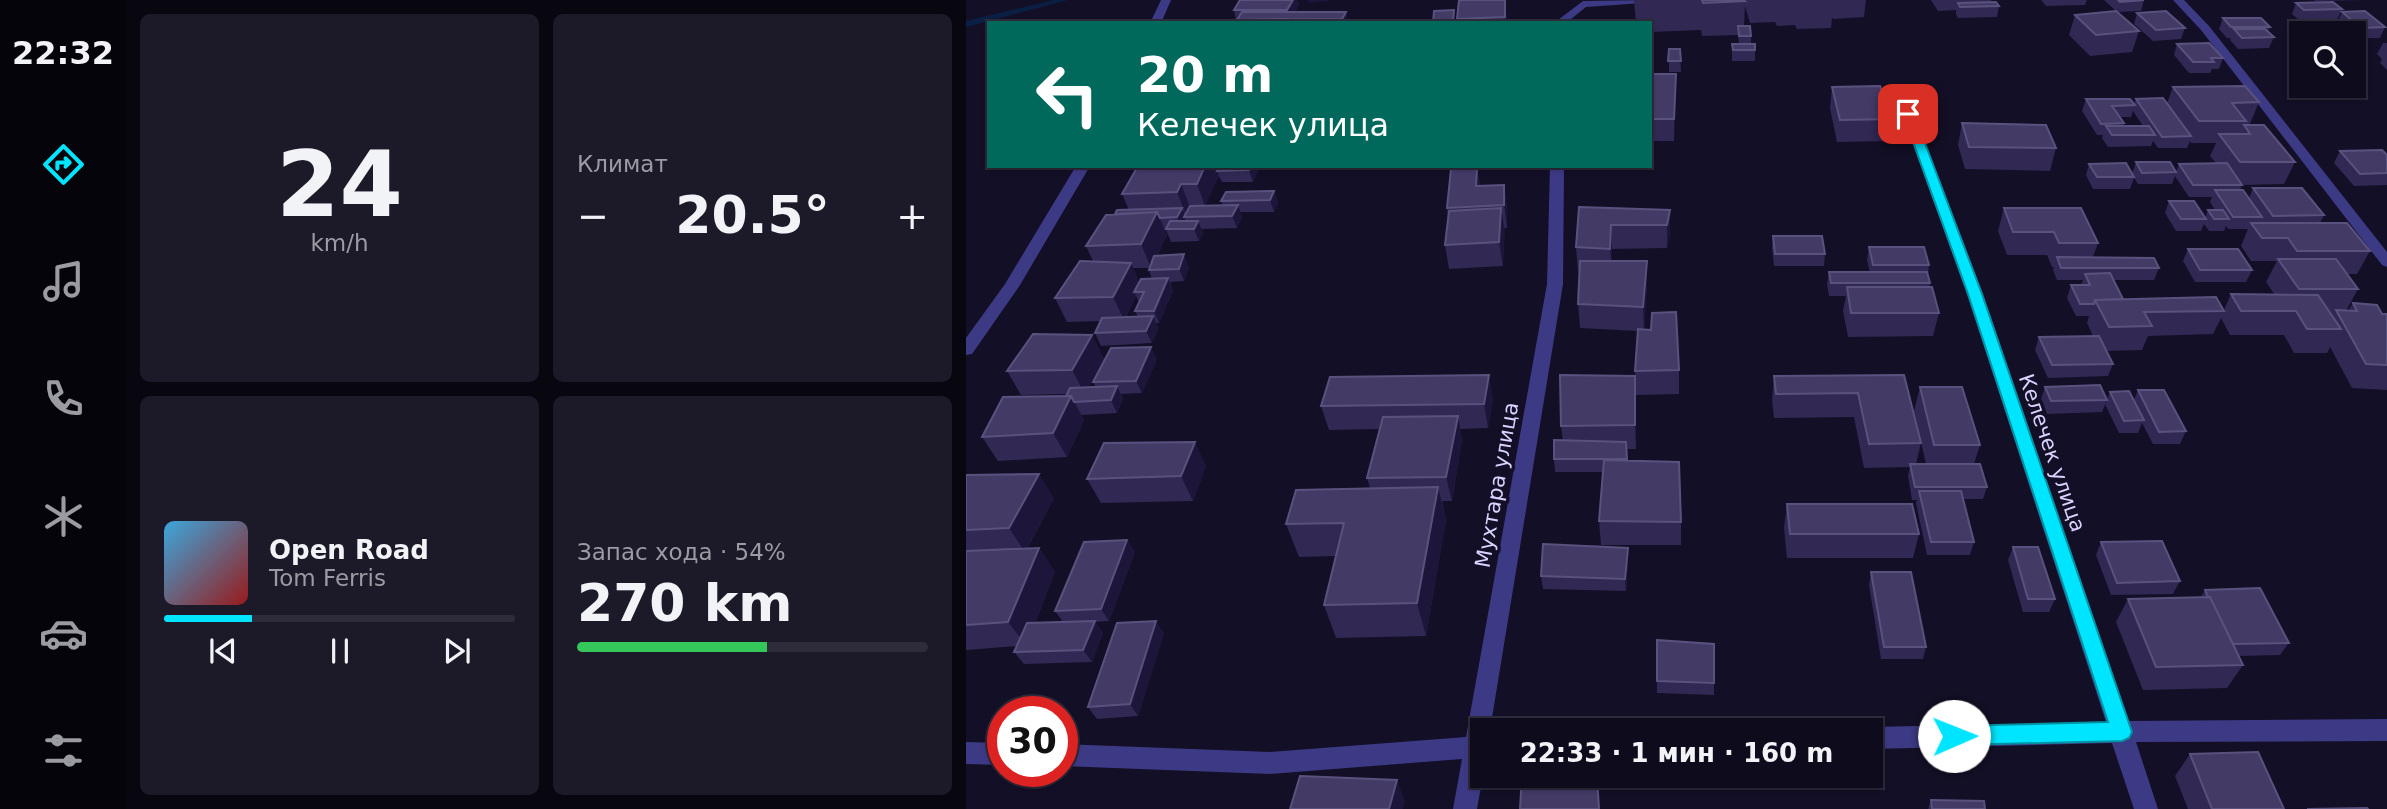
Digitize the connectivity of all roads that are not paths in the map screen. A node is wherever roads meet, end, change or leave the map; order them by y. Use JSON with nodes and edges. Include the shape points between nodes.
{"nodes":[{"id":1,"x":1166,"y":0,"type":"edge"},
{"id":2,"x":1643,"y":0,"type":"edge"},
{"id":3,"x":2178,"y":0,"type":"edge"},
{"id":4,"x":1156,"y":21,"type":"edge"},
{"id":5,"x":1562,"y":21,"type":"edge"},
{"id":6,"x":1908,"y":114,"type":"dead end"},
{"id":7,"x":1082,"y":168,"type":"edge"},
{"id":8,"x":1557,"y":168,"type":"edge"},
{"id":9,"x":2387,"y":262,"type":"edge"},
{"id":10,"x":966,"y":350,"type":"edge"},
{"id":11,"x":1484,"y":718,"type":"edge"},
{"id":12,"x":2387,"y":730,"type":"edge"},
{"id":13,"x":2122,"y":732,"type":"junction"},
{"id":14,"x":1883,"y":738,"type":"edge"},
{"id":15,"x":1470,"y":748,"type":"edge"},
{"id":16,"x":966,"y":753,"type":"edge"},
{"id":17,"x":987,"y":754,"type":"edge"},
{"id":18,"x":1078,"y":756,"type":"edge"},
{"id":19,"x":1470,"y":787,"type":"edge"},
{"id":20,"x":1465,"y":809,"type":"edge"},
{"id":21,"x":2146,"y":809,"type":"edge"}],
"edges":[{"from":1,"to":4,"type":"street"},
{"from":2,"to":5,"type":"street","via":[[1583,4]]},
{"from":3,"to":9,"type":"street","via":[[2205,28]]},
{"from":6,"to":13,"type":"street","name":"Келечек улица","via":[[1975,294]]},
{"from":7,"to":10,"type":"street","via":[[1012,285]]},
{"from":8,"to":11,"type":"street","name":"Мухтара улица","via":[[1555,284]]},
{"from":12,"to":13,"type":"street"},
{"from":13,"to":14,"type":"street"},
{"from":13,"to":21,"type":"street","name":"Келечек улица"},
{"from":15,"to":18,"type":"street","via":[[1270,764]]},
{"from":16,"to":17,"type":"street"},
{"from":19,"to":20,"type":"street","name":"Мухтара улица"}]}
